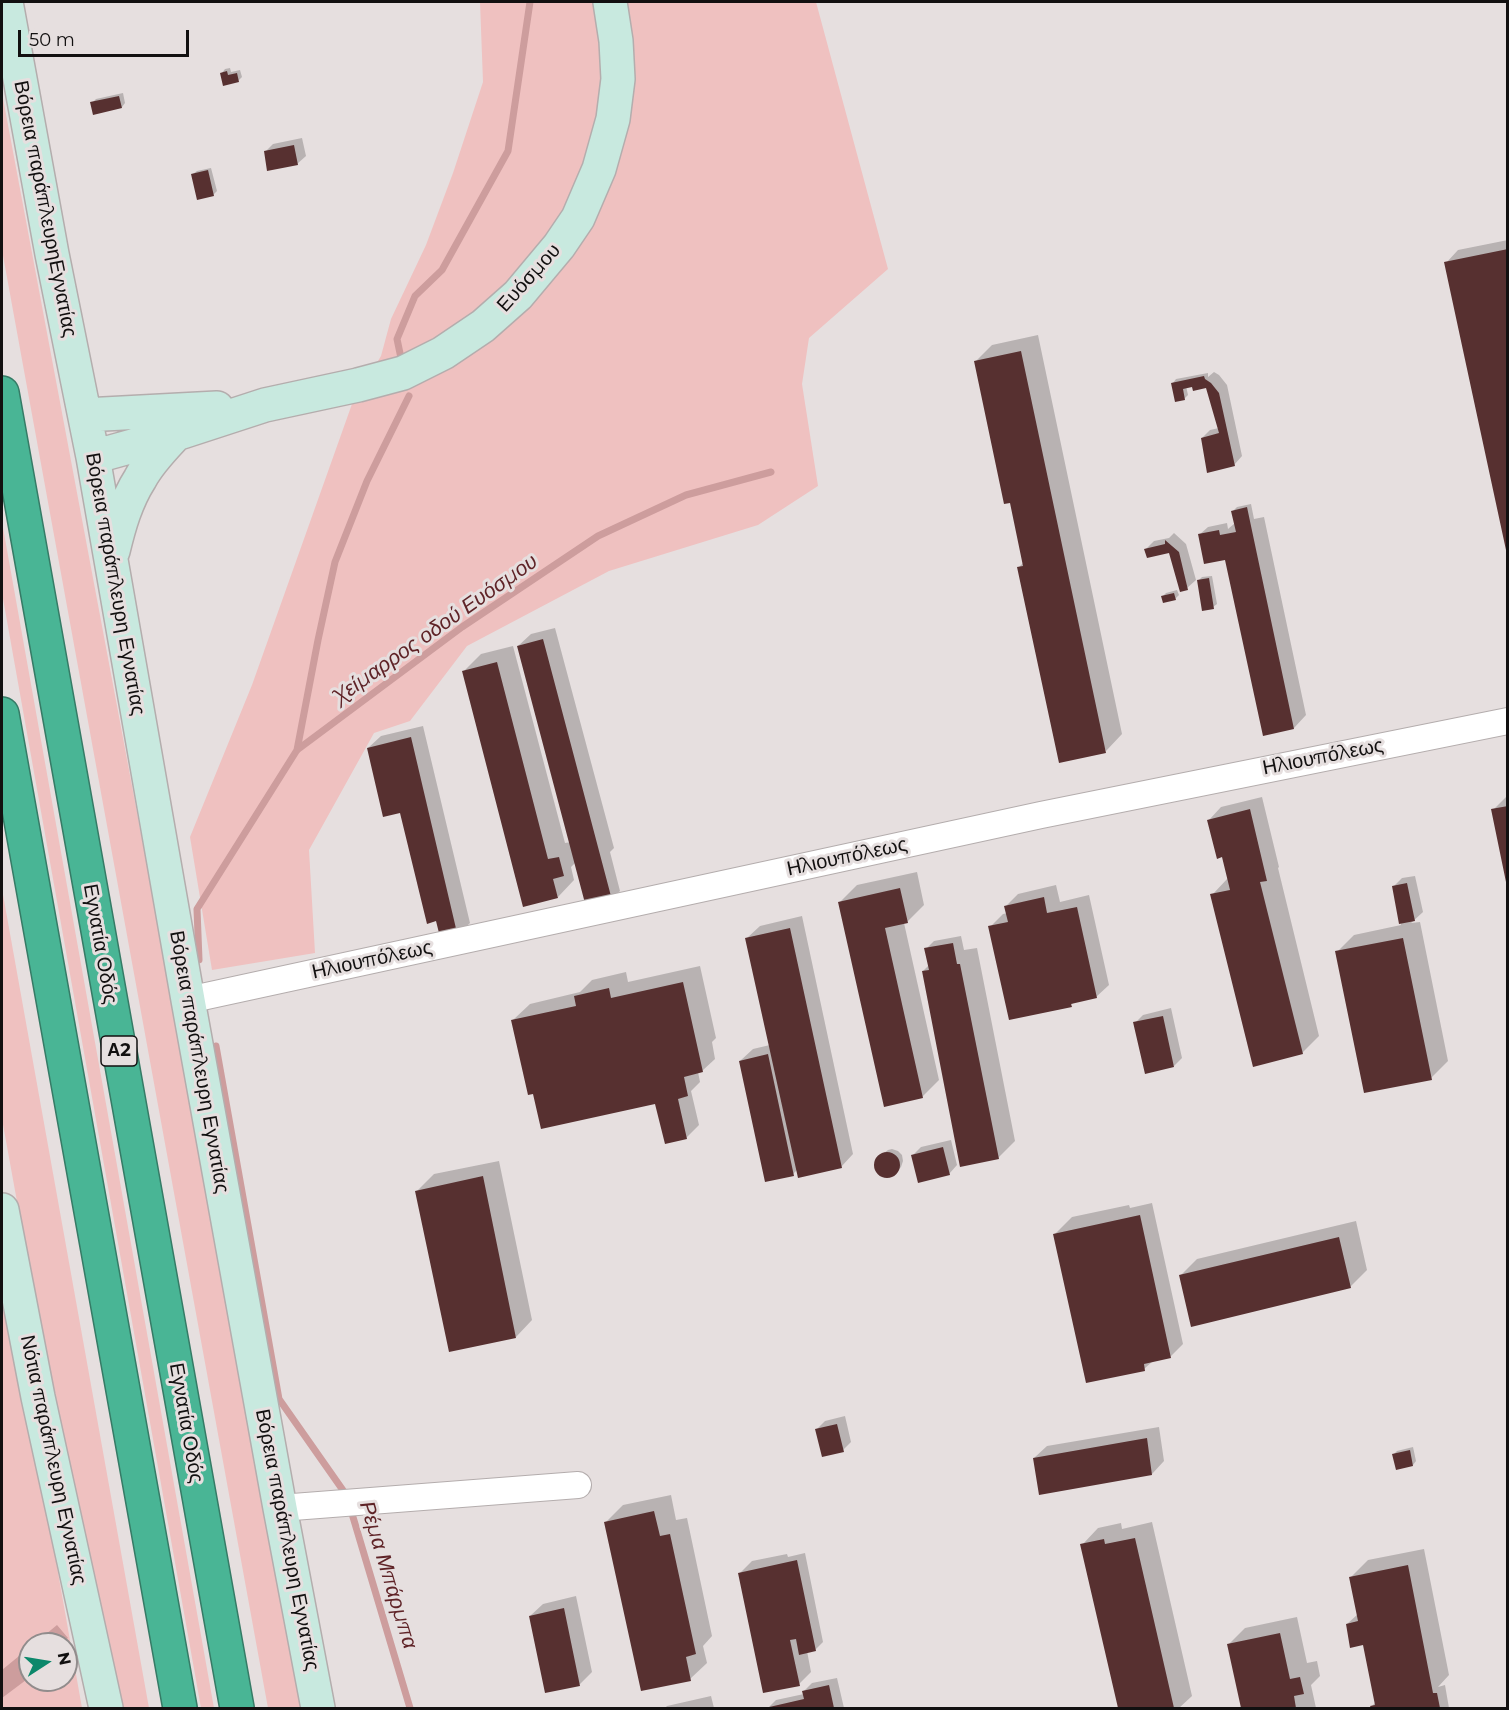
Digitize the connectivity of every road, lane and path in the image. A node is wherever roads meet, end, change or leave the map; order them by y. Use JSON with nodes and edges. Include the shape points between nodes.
{"nodes":[{"id":1,"x":6,"y":2,"type":"edge"},
{"id":2,"x":609,"y":2,"type":"edge"},
{"id":3,"x":2,"y":393,"type":"edge"},
{"id":4,"x":265,"y":405,"type":"junction"},
{"id":5,"x":84,"y":415,"type":"junction"},
{"id":6,"x":176,"y":434,"type":"junction"},
{"id":7,"x":93,"y":457,"type":"junction"},
{"id":8,"x":111,"y":558,"type":"junction"},
{"id":9,"x":2,"y":714,"type":"edge"},
{"id":10,"x":1508,"y":721,"type":"edge"},
{"id":11,"x":188,"y":1000,"type":"junction"},
{"id":12,"x":2,"y":1210,"type":"edge"},
{"id":13,"x":578,"y":1485,"type":"dead end"},
{"id":14,"x":280,"y":1508,"type":"junction"},
{"id":15,"x":106,"y":1708,"type":"edge"},
{"id":16,"x":180,"y":1708,"type":"edge"},
{"id":17,"x":237,"y":1708,"type":"edge"},
{"id":18,"x":318,"y":1708,"type":"edge"}],
"edges":[{"from":1,"to":5,"type":"street","name":"Βόρεια παράπλευρηΕγνατίας"},
{"from":2,"to":4,"type":"street","name":"Ευόσμου","via":[[618,79],[614,119],[578,218],[538,272],[483,327],[403,373]]},
{"from":3,"to":17,"type":"highway","name":"Εγνατία Οδός","number":"Α2"},
{"from":4,"to":5,"type":"street"},
{"from":4,"to":6,"type":"street"},
{"from":5,"to":7,"type":"street","name":"Βόρεια παράπλευρη Εγνατίας"},
{"from":6,"to":7,"type":"street"},
{"from":6,"to":8,"type":"street","via":[[131,494]]},
{"from":7,"to":8,"type":"street","name":"Βόρεια παράπλευρη Εγνατίας"},
{"from":8,"to":11,"type":"street","name":"Βόρεια παράπλευρη Εγνατίας"},
{"from":9,"to":16,"type":"highway"},
{"from":10,"to":11,"type":"street","name":"Ηλιουπόλεως","via":[[1041,815]]},
{"from":11,"to":14,"type":"street","name":"Βόρεια παράπλευρη Εγνατίας"},
{"from":12,"to":15,"type":"street","name":"Νότια παράπλευρη Εγνατίας"},
{"from":13,"to":14,"type":"street"},
{"from":14,"to":18,"type":"street","name":"Βόρεια παράπλευρη Εγνατίας"}]}
